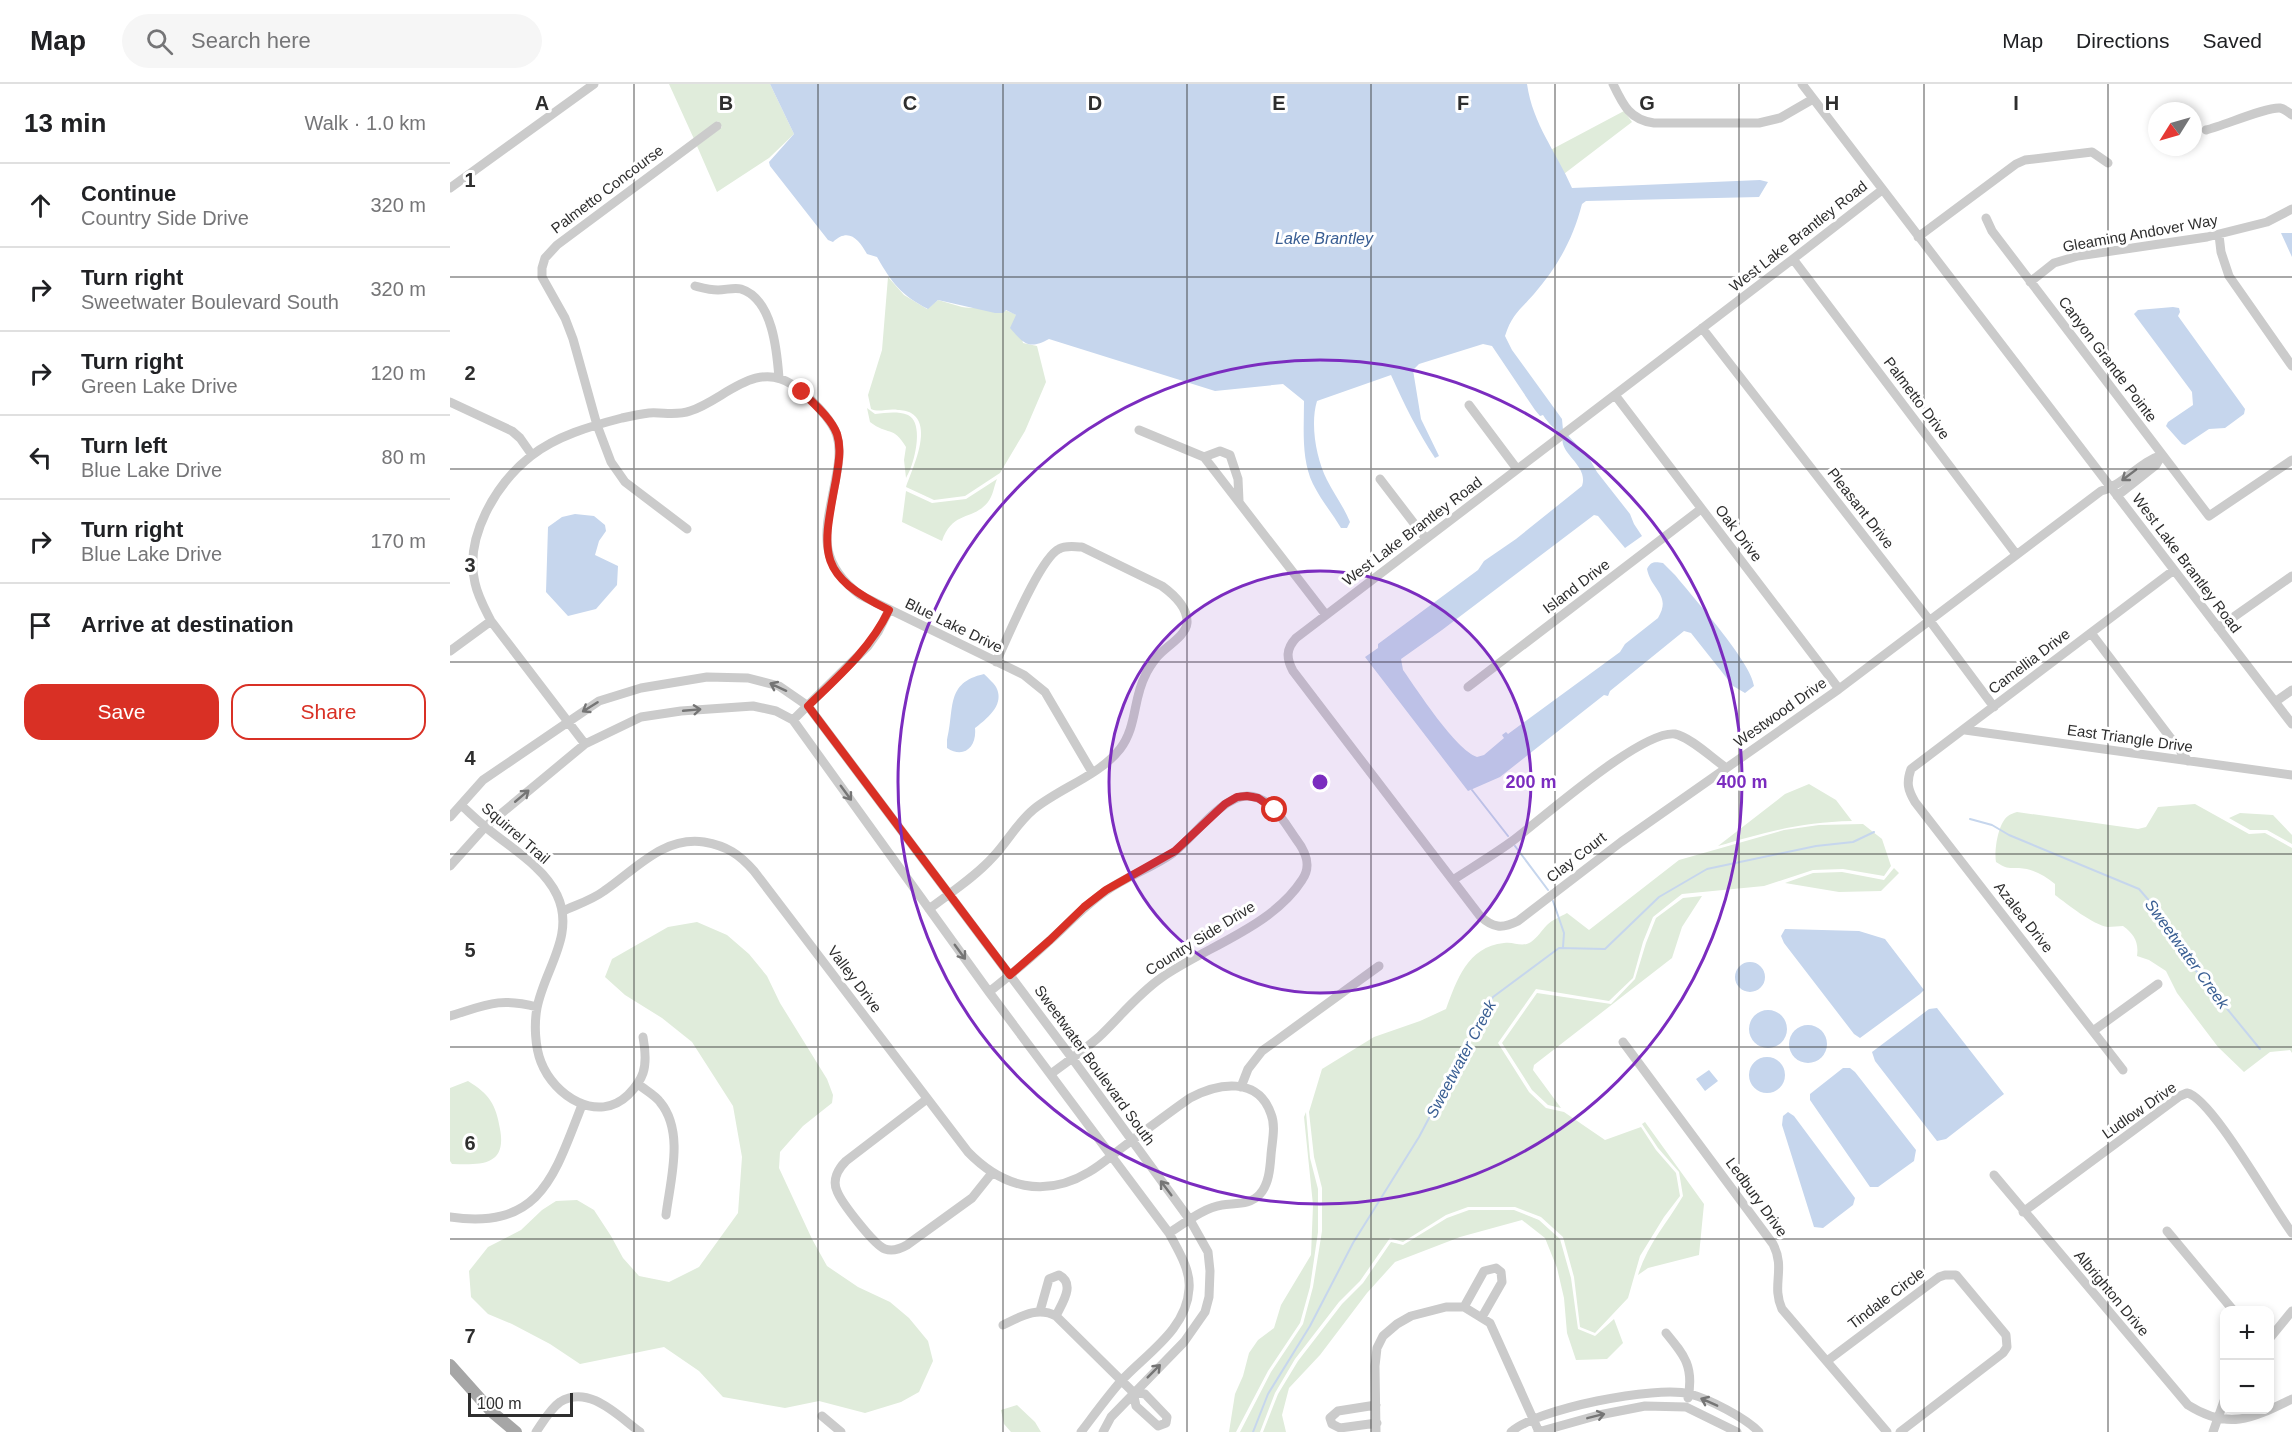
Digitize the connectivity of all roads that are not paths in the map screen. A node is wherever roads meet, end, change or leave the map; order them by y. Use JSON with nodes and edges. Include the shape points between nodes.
{"nodes":[{"id":1,"x":594,"y":84,"type":"edge"},
{"id":2,"x":1613,"y":84,"type":"edge"},
{"id":3,"x":1802,"y":84,"type":"edge"},
{"id":4,"x":1813,"y":99,"type":"junction"},
{"id":5,"x":2292,"y":115,"type":"edge"},
{"id":6,"x":717,"y":126,"type":"dead end"},
{"id":7,"x":2206,"y":130,"type":"dead end"},
{"id":8,"x":2108,"y":163,"type":"dead end"},
{"id":9,"x":450,"y":188,"type":"edge"},
{"id":10,"x":1882,"y":190,"type":"junction"},
{"id":11,"x":2292,"y":209,"type":"edge"},
{"id":12,"x":1986,"y":218,"type":"dead end"},
{"id":13,"x":2219,"y":235,"type":"junction"},
{"id":14,"x":1918,"y":237,"type":"junction"},
{"id":15,"x":1793,"y":260,"type":"junction"},
{"id":16,"x":2030,"y":282,"type":"junction"},
{"id":17,"x":695,"y":286,"type":"dead end"},
{"id":18,"x":1702,"y":328,"type":"junction"},
{"id":19,"x":2292,"y":366,"type":"edge"},
{"id":20,"x":779,"y":378,"type":"junction"},
{"id":21,"x":1615,"y":395,"type":"junction"},
{"id":22,"x":450,"y":402,"type":"edge"},
{"id":23,"x":1469,"y":405,"type":"dead end"},
{"id":24,"x":597,"y":425,"type":"junction"},
{"id":25,"x":1139,"y":430,"type":"dead end"},
{"id":26,"x":532,"y":455,"type":"junction"},
{"id":27,"x":2162,"y":455,"type":"junction"},
{"id":28,"x":1204,"y":457,"type":"junction"},
{"id":29,"x":2292,"y":460,"type":"edge"},
{"id":30,"x":1517,"y":469,"type":"junction"},
{"id":31,"x":1380,"y":479,"type":"dead end"},
{"id":32,"x":2114,"y":492,"type":"junction"},
{"id":33,"x":1239,"y":501,"type":"junction"},
{"id":34,"x":1701,"y":509,"type":"junction"},
{"id":35,"x":687,"y":529,"type":"dead end"},
{"id":36,"x":1426,"y":539,"type":"junction"},
{"id":37,"x":2016,"y":554,"type":"junction"},
{"id":38,"x":2174,"y":570,"type":"junction"},
{"id":39,"x":2292,"y":576,"type":"edge"},
{"id":40,"x":889,"y":610,"type":"junction"},
{"id":41,"x":1326,"y":615,"type":"junction"},
{"id":42,"x":492,"y":621,"type":"junction"},
{"id":43,"x":1930,"y":621,"type":"junction"},
{"id":44,"x":2218,"y":628,"type":"junction"},
{"id":45,"x":2091,"y":633,"type":"junction"},
{"id":46,"x":450,"y":651,"type":"edge"},
{"id":47,"x":996,"y":662,"type":"junction"},
{"id":48,"x":1468,"y":687,"type":"dead end"},
{"id":49,"x":1839,"y":689,"type":"junction"},
{"id":50,"x":2292,"y":690,"type":"edge"},
{"id":51,"x":2275,"y":702,"type":"junction"},
{"id":52,"x":808,"y":706,"type":"junction"},
{"id":53,"x":1994,"y":707,"type":"junction"},
{"id":54,"x":793,"y":720,"type":"junction"},
{"id":55,"x":567,"y":721,"type":"junction"},
{"id":56,"x":2292,"y":724,"type":"edge"},
{"id":57,"x":1965,"y":730,"type":"junction"},
{"id":58,"x":585,"y":744,"type":"junction"},
{"id":59,"x":2188,"y":760,"type":"junction"},
{"id":60,"x":1725,"y":767,"type":"junction"},
{"id":61,"x":1092,"y":772,"type":"junction"},
{"id":62,"x":2292,"y":775,"type":"edge"},
{"id":63,"x":1907,"y":779,"type":"joint"},
{"id":64,"x":461,"y":804,"type":"junction"},
{"id":65,"x":450,"y":818,"type":"edge"},
{"id":66,"x":485,"y":827,"type":"junction"},
{"id":67,"x":450,"y":866,"type":"edge"},
{"id":68,"x":1454,"y":880,"type":"junction"},
{"id":69,"x":949,"y":894,"type":"junction"},
{"id":70,"x":929,"y":909,"type":"junction"},
{"id":71,"x":563,"y":911,"type":"junction"},
{"id":72,"x":1379,"y":966,"type":"dead end"},
{"id":73,"x":1010,"y":975,"type":"junction"},
{"id":74,"x":2158,"y":984,"type":"dead end"},
{"id":75,"x":989,"y":992,"type":"junction"},
{"id":76,"x":537,"y":1007,"type":"junction"},
{"id":77,"x":450,"y":1016,"type":"edge"},
{"id":78,"x":2093,"y":1031,"type":"junction"},
{"id":79,"x":643,"y":1036,"type":"dead end"},
{"id":80,"x":1623,"y":1042,"type":"dead end"},
{"id":81,"x":1072,"y":1058,"type":"junction"},
{"id":82,"x":2123,"y":1070,"type":"dead end"},
{"id":83,"x":1052,"y":1073,"type":"junction"},
{"id":84,"x":638,"y":1084,"type":"junction"},
{"id":85,"x":1241,"y":1087,"type":"junction"},
{"id":86,"x":927,"y":1099,"type":"junction"},
{"id":87,"x":582,"y":1105,"type":"junction"},
{"id":88,"x":1131,"y":1141,"type":"junction"},
{"id":89,"x":1111,"y":1156,"type":"junction"},
{"id":90,"x":992,"y":1173,"type":"junction"},
{"id":91,"x":1994,"y":1175,"type":"dead end"},
{"id":92,"x":2023,"y":1212,"type":"junction"},
{"id":93,"x":666,"y":1215,"type":"dead end"},
{"id":94,"x":450,"y":1217,"type":"edge"},
{"id":95,"x":1190,"y":1220,"type":"junction"},
{"id":96,"x":2167,"y":1232,"type":"dead end"},
{"id":97,"x":1169,"y":1233,"type":"junction"},
{"id":98,"x":2292,"y":1233,"type":"edge"},
{"id":99,"x":2229,"y":1306,"type":"edge"},
{"id":100,"x":1464,"y":1307,"type":"junction"},
{"id":101,"x":1040,"y":1311,"type":"junction"},
{"id":102,"x":2292,"y":1311,"type":"edge"},
{"id":103,"x":1056,"y":1316,"type":"junction"},
{"id":104,"x":1482,"y":1317,"type":"junction"},
{"id":105,"x":1003,"y":1325,"type":"dead end"},
{"id":106,"x":1666,"y":1333,"type":"dead end"},
{"id":107,"x":2274,"y":1333,"type":"edge"},
{"id":108,"x":1827,"y":1361,"type":"junction"},
{"id":109,"x":450,"y":1365,"type":"edge"},
{"id":110,"x":1121,"y":1381,"type":"junction"},
{"id":111,"x":1133,"y":1392,"type":"junction"},
{"id":112,"x":1689,"y":1394,"type":"junction"},
{"id":113,"x":2292,"y":1399,"type":"edge"},
{"id":114,"x":1376,"y":1405,"type":"junction"},
{"id":115,"x":1686,"y":1407,"type":"junction"},
{"id":116,"x":2220,"y":1412,"type":"edge"},
{"id":117,"x":822,"y":1416,"type":"dead end"},
{"id":118,"x":1534,"y":1418,"type":"junction"},
{"id":119,"x":2218,"y":1418,"type":"junction"},
{"id":120,"x":1376,"y":1428,"type":"edge"},
{"id":121,"x":516,"y":1432,"type":"edge"},
{"id":122,"x":536,"y":1432,"type":"edge"},
{"id":123,"x":640,"y":1432,"type":"edge"},
{"id":124,"x":841,"y":1432,"type":"edge"},
{"id":125,"x":1081,"y":1432,"type":"edge"},
{"id":126,"x":1103,"y":1432,"type":"edge"},
{"id":127,"x":1511,"y":1432,"type":"edge"},
{"id":128,"x":1539,"y":1432,"type":"edge"},
{"id":129,"x":1737,"y":1432,"type":"edge"},
{"id":130,"x":1759,"y":1432,"type":"edge"},
{"id":131,"x":1887,"y":1432,"type":"edge"},
{"id":132,"x":1900,"y":1432,"type":"edge"},
{"id":133,"x":2213,"y":1432,"type":"edge"}],
"edges":[{"from":1,"to":9,"type":"street"},
{"from":2,"to":4,"type":"street","via":[[1633,116],[1654,123],[1760,123],[1780,118]]},
{"from":3,"to":4,"type":"street"},
{"from":4,"to":10,"type":"street"},
{"from":5,"to":7,"type":"street","via":[[2282,108],[2268,109]]},
{"from":6,"to":24,"type":"street","name":"Palmetto Concourse","via":[[557,244],[545,258],[542,277],[573,339]]},
{"from":8,"to":14,"type":"street","via":[[2092,152],[2025,160]]},
{"from":10,"to":14,"type":"street","name":"West Lake Brantley Road"},
{"from":10,"to":15,"type":"street","name":"West Lake Brantley Road"},
{"from":11,"to":13,"type":"street","name":"Gleaming Andover Way","via":[[2267,222]]},
{"from":12,"to":16,"type":"street","name":"Canyon Grande Pointe"},
{"from":13,"to":16,"type":"street","name":"Gleaming Andover Way","via":[[2078,256],[2054,263]]},
{"from":13,"to":19,"type":"street","via":[[2229,276]]},
{"from":14,"to":32,"type":"street","name":"West Lake Brantley Road"},
{"from":15,"to":18,"type":"street","name":"West Lake Brantley Road"},
{"from":15,"to":37,"type":"street","name":"Palmetto Drive"},
{"from":16,"to":27,"type":"street","name":"Canyon Grande Pointe"},
{"from":17,"to":20,"type":"street","via":[[750,293],[771,324]]},
{"from":18,"to":21,"type":"street","name":"West Lake Brantley Road"},
{"from":18,"to":43,"type":"street","name":"Pleasant Drive"},
{"from":20,"to":24,"type":"street","via":[[747,380],[702,407],[675,415],[649,413]]},
{"from":20,"to":40,"type":"street","name":"Blue Lake Drive","via":[[813,403],[837,434],[839,462],[826,547],[830,560],[847,585]]},
{"from":21,"to":30,"type":"street","name":"West Lake Brantley Road"},
{"from":21,"to":34,"type":"street","name":"Oak Drive"},
{"from":22,"to":26,"type":"street","via":[[512,431]]},
{"from":23,"to":30,"type":"street"},
{"from":24,"to":26,"type":"street"},
{"from":24,"to":35,"type":"street","name":"Palmetto Concourse","via":[[611,462],[625,482]]},
{"from":25,"to":28,"type":"street"},
{"from":26,"to":42,"type":"street","via":[[492,500],[476,542],[474,581]]},
{"from":27,"to":29,"type":"street","name":"Canyon Grande Pointe","via":[[2209,516]]},
{"from":27,"to":32,"type":"street","name":"Westwood Drive","via":[[2156,465]]},
{"from":28,"to":33,"type":"street"},
{"from":28,"to":33,"type":"street","via":[[1220,451],[1230,455],[1238,479]]},
{"from":30,"to":36,"type":"street","name":"West Lake Brantley Road"},
{"from":31,"to":36,"type":"street"},
{"from":32,"to":37,"type":"street","name":"Westwood Drive","via":[[2101,491]]},
{"from":32,"to":38,"type":"street","name":"West Lake Brantley Road"},
{"from":33,"to":41,"type":"street"},
{"from":34,"to":48,"type":"street","name":"Island Drive"},
{"from":34,"to":49,"type":"street","name":"Oak Drive"},
{"from":36,"to":41,"type":"street","name":"West Lake Brantley Road"},
{"from":37,"to":43,"type":"street","name":"Westwood Drive"},
{"from":38,"to":44,"type":"street","name":"West Lake Brantley Road"},
{"from":38,"to":45,"type":"street","name":"Camellia Drive"},
{"from":39,"to":44,"type":"street"},
{"from":40,"to":47,"type":"street","name":"Blue Lake Drive"},
{"from":40,"to":52,"type":"street","via":[[868,646]]},
{"from":41,"to":68,"type":"street","name":"West Lake Brantley Road","via":[[1290,645],[1287,652],[1293,671]]},
{"from":42,"to":46,"type":"street"},
{"from":42,"to":55,"type":"street"},
{"from":43,"to":49,"type":"street","name":"Westwood Drive"},
{"from":43,"to":53,"type":"street","name":"Pleasant Drive"},
{"from":44,"to":51,"type":"street","name":"West Lake Brantley Road"},
{"from":45,"to":53,"type":"street","name":"Camellia Drive"},
{"from":45,"to":59,"type":"street"},
{"from":47,"to":61,"type":"street","name":"Blue Lake Drive","via":[[1024,675],[1045,692]]},
{"from":47,"to":61,"type":"street","via":[[1044,563],[1060,549],[1082,547],[1173,595],[1182,606],[1187,625],[1157,656],[1145,675],[1131,729],[1120,748]]},
{"from":49,"to":60,"type":"street","name":"Westwood Drive"},
{"from":50,"to":51,"type":"street"},
{"from":51,"to":56,"type":"street","name":"West Lake Brantley Road"},
{"from":52,"to":54,"type":"street"},
{"from":52,"to":55,"type":"street","name":"Sweetwater Boulevard South","one_way":true,"via":[[779,686],[748,678],[707,677],[641,688],[599,701]]},
{"from":52,"to":69,"type":"street","name":"Sweetwater Boulevard South"},
{"from":53,"to":57,"type":"street","name":"Camellia Drive"},
{"from":58,"to":54,"type":"street","one_way":true,"via":[[641,717],[681,711],[753,706]]},
{"from":54,"to":70,"type":"street","one_way":true},
{"from":55,"to":58,"type":"street"},
{"from":55,"to":64,"type":"street","name":"Sweetwater Boulevard South","via":[[483,780]]},
{"from":57,"to":59,"type":"street","name":"East Triangle Drive"},
{"from":57,"to":63,"type":"street","name":"Camellia Drive","via":[[1911,769]]},
{"from":66,"to":58,"type":"street","one_way":true},
{"from":59,"to":62,"type":"street","name":"East Triangle Drive"},
{"from":60,"to":68,"type":"street","via":[[1685,737],[1674,734],[1650,740]]},
{"from":60,"to":68,"type":"street","name":"Clay Court","via":[[1507,926],[1488,923]]},
{"from":61,"to":69,"type":"street","via":[[1034,809],[994,856]]},
{"from":63,"to":78,"type":"street","name":"Azalea Drive","via":[[1915,802]]},
{"from":64,"to":65,"type":"street","name":"Sweetwater Boulevard South"},
{"from":64,"to":66,"type":"street","name":"Squirrel Trail"},
{"from":66,"to":67,"type":"street"},
{"from":66,"to":71,"type":"street","name":"Squirrel Trail","via":[[545,877]]},
{"from":69,"to":70,"type":"street"},
{"from":69,"to":73,"type":"street","name":"Sweetwater Boulevard South"},
{"from":70,"to":75,"type":"street","one_way":true},
{"from":71,"to":76,"type":"street","name":"Squirrel Trail","via":[[561,942]]},
{"from":71,"to":86,"type":"street","name":"Valley Drive","via":[[603,892],[671,845],[697,841],[730,849],[754,871]]},
{"from":72,"to":85,"type":"street","via":[[1263,1051],[1248,1069]]},
{"from":73,"to":75,"type":"street","name":"Country Side Drive"},
{"from":73,"to":81,"type":"street","name":"Sweetwater Boulevard South"},
{"from":73,"to":81,"type":"street","name":"Country Side Drive","via":[[1084,907],[1175,851],[1225,804],[1247,796],[1258,798],[1275,810],[1307,858],[1307,870],[1295,890],[1257,922],[1142,992]]},
{"from":74,"to":78,"type":"street"},
{"from":75,"to":83,"type":"street"},
{"from":76,"to":77,"type":"street","via":[[495,1002]]},
{"from":76,"to":87,"type":"street","name":"Squirrel Trail","via":[[536,1037],[541,1063],[560,1090]]},
{"from":78,"to":82,"type":"street","name":"Azalea Drive"},
{"from":79,"to":84,"type":"street","via":[[645,1065]]},
{"from":80,"to":108,"type":"street","name":"Ledbury Drive","via":[[1773,1244],[1780,1264],[1780,1304]]},
{"from":81,"to":83,"type":"street","name":"Country Side Drive"},
{"from":81,"to":88,"type":"street","name":"Sweetwater Boulevard South"},
{"from":83,"to":89,"type":"street"},
{"from":84,"to":87,"type":"street","via":[[615,1104]]},
{"from":84,"to":93,"type":"street","via":[[660,1101],[673,1129]]},
{"from":85,"to":88,"type":"street","via":[[1230,1084],[1208,1088]]},
{"from":85,"to":95,"type":"street","via":[[1254,1092],[1272,1115],[1270,1171],[1265,1186],[1253,1200],[1208,1209]]},
{"from":86,"to":90,"type":"street","name":"Valley Drive","via":[[968,1152]]},
{"from":86,"to":90,"type":"street","via":[[846,1161],[836,1174],[837,1191],[873,1242],[888,1251],[907,1245],[972,1198]]},
{"from":87,"to":94,"type":"street","via":[[561,1158],[539,1194],[498,1218]]},
{"from":88,"to":89,"type":"street","name":"Valley Drive"},
{"from":95,"to":88,"type":"street","name":"Sweetwater Boulevard South","one_way":true},
{"from":89,"to":90,"type":"street","name":"Valley Drive","via":[[1089,1172],[1053,1186],[1036,1188]]},
{"from":89,"to":97,"type":"street"},
{"from":91,"to":92,"type":"street","name":"Albrighton Drive"},
{"from":92,"to":98,"type":"street","name":"Ludlow Drive","via":[[2187,1093],[2199,1098]]},
{"from":92,"to":119,"type":"street","name":"Albrighton Drive","via":[[2184,1401],[2197,1411]]},
{"from":95,"to":97,"type":"street"},
{"from":111,"to":95,"type":"street","name":"Sweetwater Boulevard South","one_way":true,"via":[[1184,1342],[1205,1312],[1209,1297],[1208,1252]]},
{"from":96,"to":99,"type":"street"},
{"from":97,"to":110,"type":"street","via":[[1187,1272],[1187,1304],[1167,1336]]},
{"from":100,"to":104,"type":"street"},
{"from":100,"to":104,"type":"street","via":[[1484,1271],[1496,1268],[1501,1272],[1502,1282]]},
{"from":100,"to":114,"type":"street","via":[[1446,1307],[1412,1316],[1383,1336],[1375,1366]]},
{"from":101,"to":103,"type":"street"},
{"from":101,"to":103,"type":"street","via":[[1049,1279],[1059,1275],[1065,1278],[1068,1292]]},
{"from":101,"to":105,"type":"street"},
{"from":102,"to":107,"type":"street"},
{"from":103,"to":110,"type":"street"},
{"from":104,"to":118,"type":"street","via":[[1495,1332]]},
{"from":106,"to":112,"type":"street","via":[[1687,1359]]},
{"from":108,"to":131,"type":"street","name":"Ledbury Drive"},
{"from":108,"to":132,"type":"street","name":"Tindale Circle","via":[[1939,1277],[1956,1275],[2006,1335],[2007,1347]]},
{"from":109,"to":121,"type":"main road","via":[[492,1412]]},
{"from":110,"to":111,"type":"street"},
{"from":110,"to":125,"type":"street"},
{"from":111,"to":126,"type":"street","name":"Sweetwater Boulevard South"},
{"from":112,"to":115,"type":"street"},
{"from":112,"to":118,"type":"street","via":[[1644,1393]]},
{"from":130,"to":112,"type":"street","one_way":true},
{"from":113,"to":119,"type":"street","via":[[2255,1418]]},
{"from":114,"to":120,"type":"street"},
{"from":114,"to":120,"type":"street","via":[[1338,1411],[1330,1418],[1340,1428]]},
{"from":128,"to":115,"type":"street","one_way":true,"via":[[1645,1406]]},
{"from":115,"to":129,"type":"street"},
{"from":116,"to":119,"type":"street"},
{"from":117,"to":124,"type":"street"},
{"from":118,"to":127,"type":"street"},
{"from":118,"to":128,"type":"street"},
{"from":119,"to":133,"type":"street"},
{"from":122,"to":123,"type":"street","via":[[560,1403],[581,1396],[594,1399]]}]}
